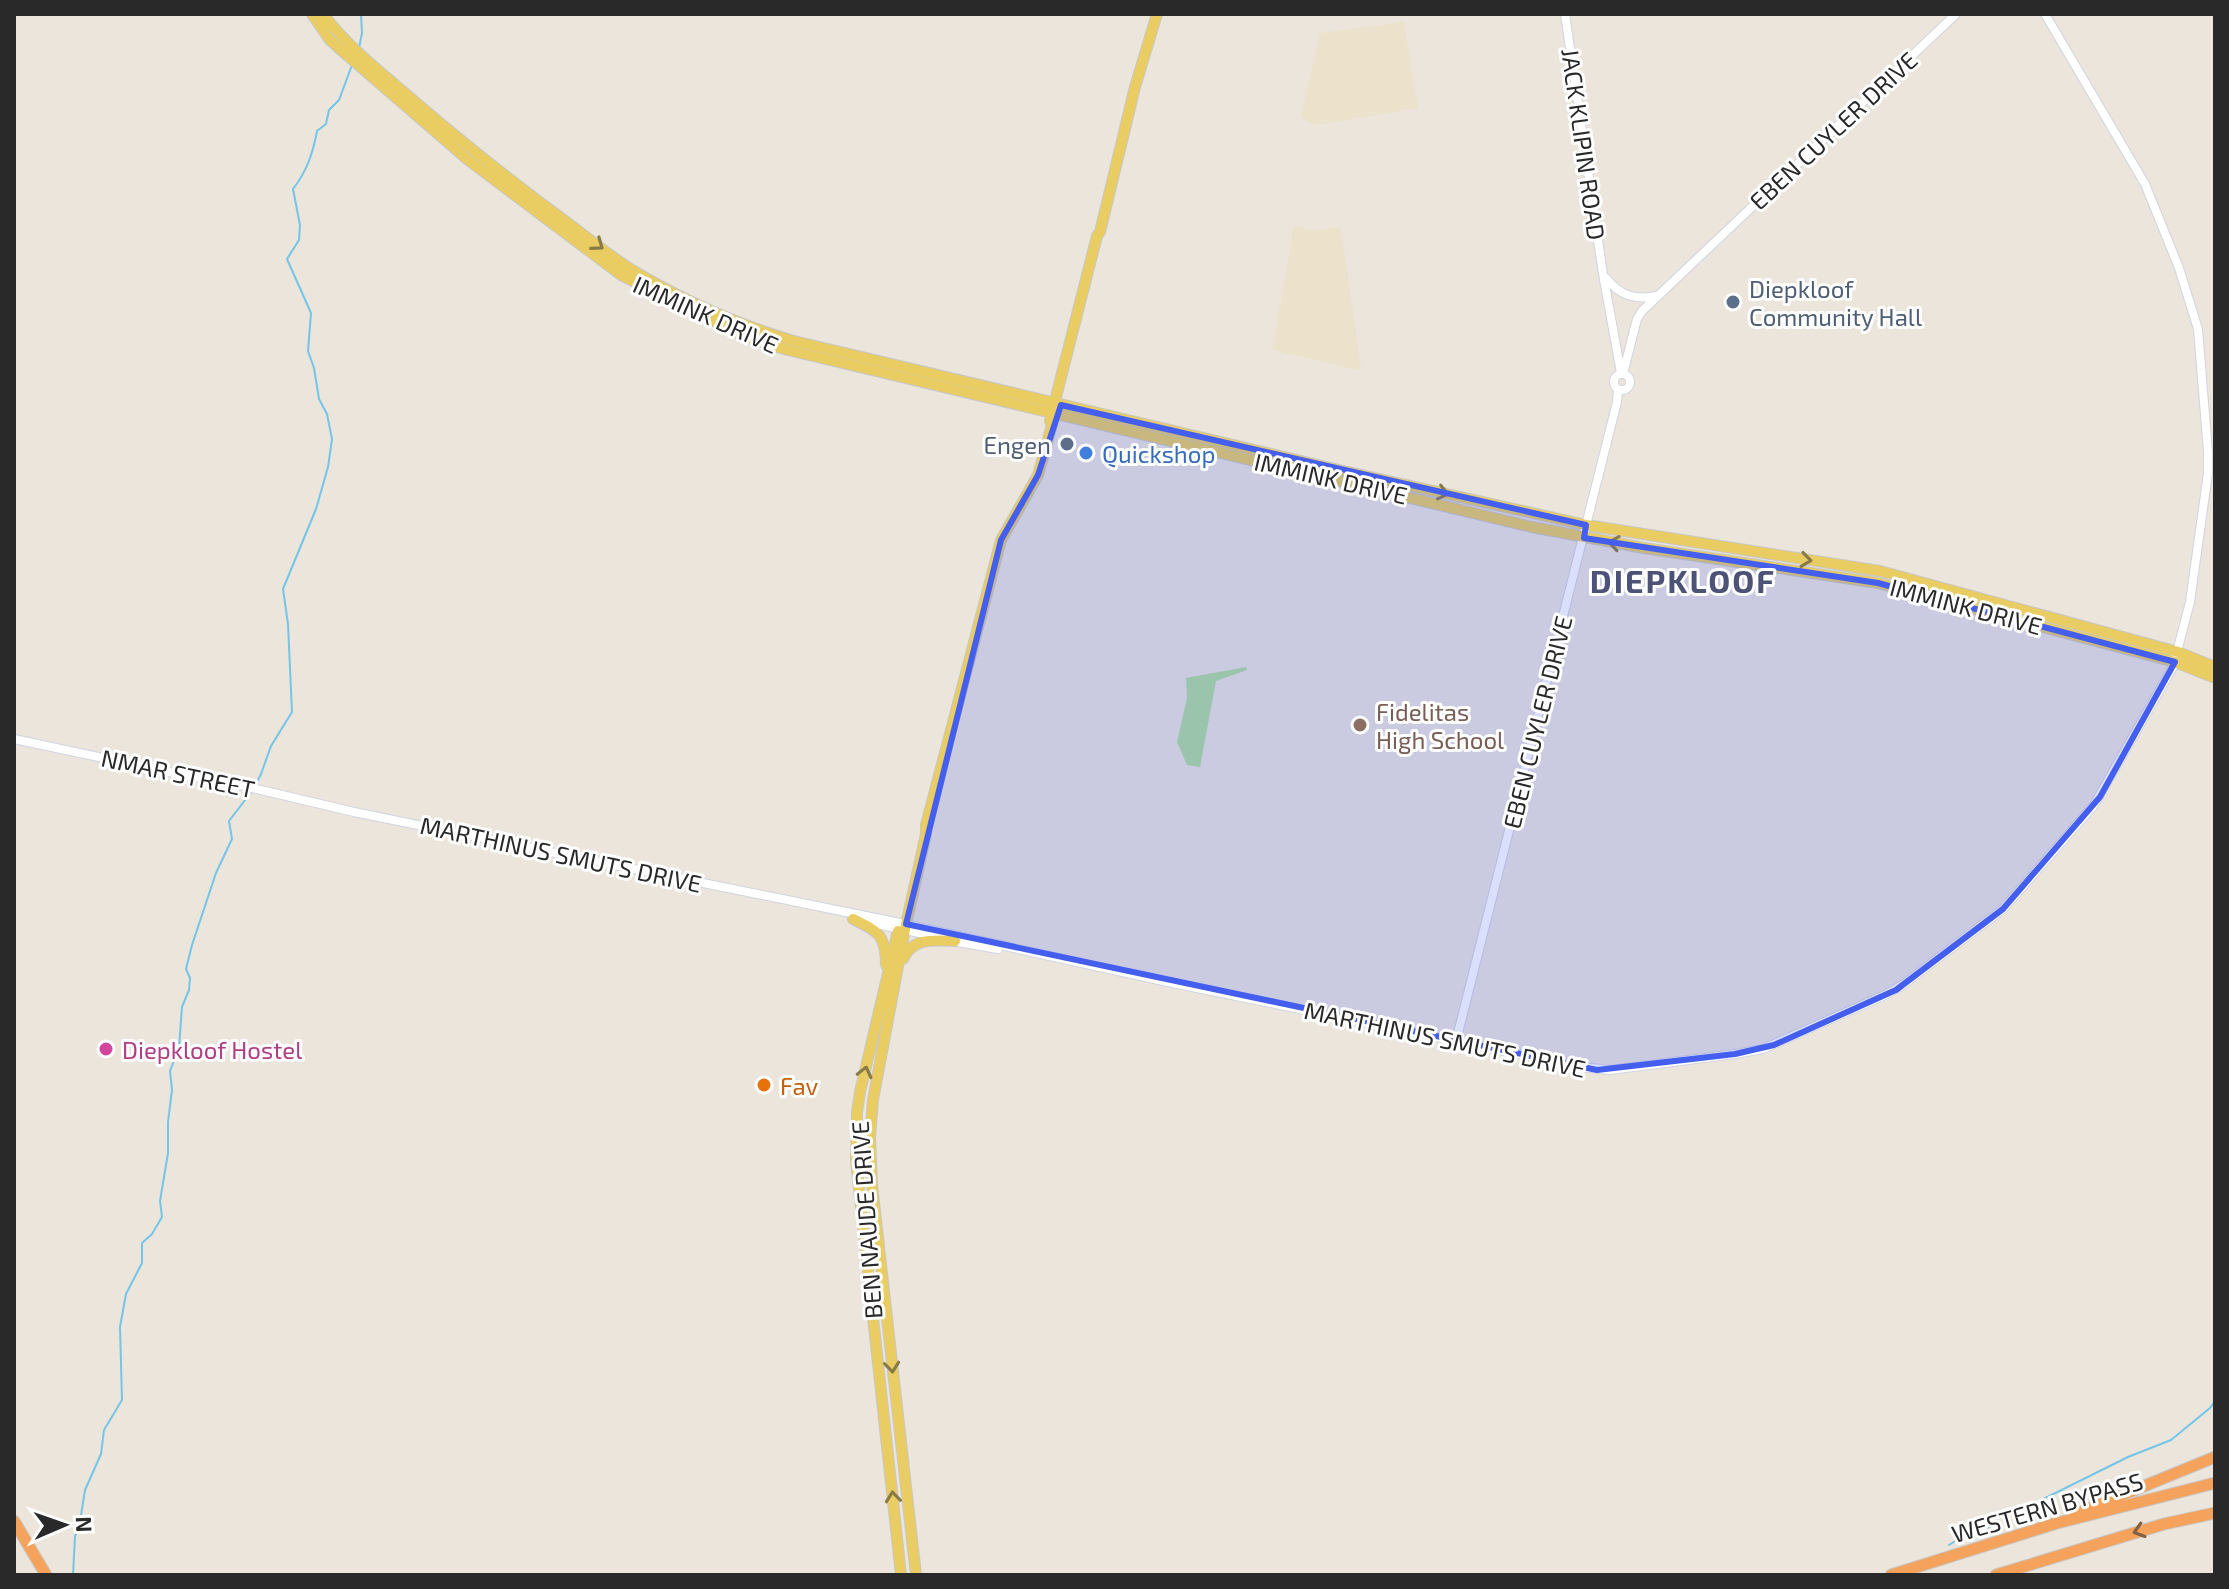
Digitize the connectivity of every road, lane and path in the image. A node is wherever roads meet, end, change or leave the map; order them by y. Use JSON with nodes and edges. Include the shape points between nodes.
{"nodes":[{"id":1,"x":312,"y":14,"type":"edge"},
{"id":2,"x":323,"y":14,"type":"edge"},
{"id":3,"x":1157,"y":14,"type":"edge"},
{"id":4,"x":1565,"y":14,"type":"edge"},
{"id":5,"x":1956,"y":14,"type":"edge"},
{"id":6,"x":2045,"y":14,"type":"edge"},
{"id":7,"x":354,"y":55,"type":"junction"},
{"id":8,"x":1603,"y":274,"type":"junction"},
{"id":9,"x":1658,"y":296,"type":"junction"},
{"id":10,"x":1622,"y":375,"type":"junction"},
{"id":11,"x":1620,"y":390,"type":"junction"},
{"id":12,"x":1057,"y":408,"type":"junction"},
{"id":13,"x":1586,"y":525,"type":"junction"},
{"id":14,"x":1584,"y":538,"type":"junction"},
{"id":15,"x":2177,"y":657,"type":"junction"},
{"id":16,"x":2215,"y":667,"type":"edge"},
{"id":17,"x":2215,"y":678,"type":"edge"},
{"id":18,"x":14,"y":739,"type":"edge"},
{"id":19,"x":342,"y":809,"type":"joint"},
{"id":20,"x":779,"y":899,"type":"junction"},
{"id":21,"x":853,"y":919,"type":"junction"},
{"id":22,"x":902,"y":926,"type":"junction"},
{"id":23,"x":955,"y":941,"type":"junction"},
{"id":24,"x":1026,"y":951,"type":"junction"},
{"id":25,"x":891,"y":983,"type":"junction"},
{"id":26,"x":1456,"y":1041,"type":"junction"},
{"id":27,"x":2215,"y":1457,"type":"edge"},
{"id":28,"x":2215,"y":1483,"type":"edge"},
{"id":29,"x":2215,"y":1513,"type":"edge"},
{"id":30,"x":14,"y":1521,"type":"edge"},
{"id":31,"x":2057,"y":1523,"type":"junction"},
{"id":32,"x":46,"y":1575,"type":"edge"},
{"id":33,"x":901,"y":1575,"type":"edge"},
{"id":34,"x":916,"y":1575,"type":"edge"},
{"id":35,"x":1891,"y":1575,"type":"edge"},
{"id":36,"x":1996,"y":1575,"type":"edge"}],
"edges":[{"from":1,"to":7,"type":"main road","name":"IMMINK DRIVE","via":[[329,39]]},
{"from":2,"to":7,"type":"main road","name":"IMMINK DRIVE"},
{"from":3,"to":12,"type":"main road","name":"BEN NAUDE DRIVE"},
{"from":4,"to":8,"type":"street","name":"JACK KLIPIN ROAD"},
{"from":5,"to":9,"type":"street","name":"EBEN CUYLER DRIVE"},
{"from":6,"to":15,"type":"street","name":"MARTHINUS SMUTS DRIVE","via":[[2145,184],[2196,317],[2208,473]]},
{"from":7,"to":12,"type":"main road","name":"IMMINK DRIVE","one_way":true,"via":[[374,65],[513,182],[626,266],[675,292],[752,329]]},
{"from":7,"to":12,"type":"main road","name":"IMMINK DRIVE","via":[[373,78],[467,159],[629,281],[761,342]]},
{"from":8,"to":9,"type":"street","via":[[1628,296]]},
{"from":8,"to":10,"type":"street"},
{"from":9,"to":10,"type":"street","name":"EBEN CUYLER DRIVE","via":[[1639,314]]},
{"from":10,"to":11,"type":"street","via":[[1613,383]]},
{"from":10,"to":11,"type":"street","name":"EBEN CUYLER DRIVE","via":[[1630,383]]},
{"from":11,"to":13,"type":"street","name":"EBEN CUYLER DRIVE"},
{"from":12,"to":13,"type":"main road","name":"IMMINK DRIVE","one_way":true},
{"from":12,"to":14,"type":"main road","name":"IMMINK DRIVE"},
{"from":12,"to":22,"type":"main road","name":"BEN NAUDE DRIVE","via":[[1038,475],[1001,540]]},
{"from":13,"to":14,"type":"street","name":"EBEN CUYLER DRIVE"},
{"from":13,"to":15,"type":"main road","name":"IMMINK DRIVE","one_way":true,"via":[[1880,571]]},
{"from":15,"to":14,"type":"main road","name":"IMMINK DRIVE","one_way":true,"via":[[1878,583]]},
{"from":14,"to":26,"type":"street","name":"EBEN CUYLER DRIVE"},
{"from":15,"to":16,"type":"main road","name":"IMMINK DRIVE"},
{"from":15,"to":17,"type":"main road","name":"IMMINK DRIVE"},
{"from":15,"to":26,"type":"street","name":"MARTHINUS SMUTS DRIVE","via":[[2100,797],[2003,909],[1896,990],[1763,1049],[1659,1064],[1597,1070]]},
{"from":18,"to":19,"type":"street","name":"NMAR STREET"},
{"from":19,"to":20,"type":"street","name":"MARTHINUS SMUTS DRIVE"},
{"from":20,"to":21,"type":"street","name":"MARTHINUS SMUTS DRIVE"},
{"from":20,"to":22,"type":"street","name":"MARTHINUS SMUTS DRIVE"},
{"from":21,"to":22,"type":"street","name":"MARTHINUS SMUTS DRIVE"},
{"from":21,"to":25,"type":"main road","via":[[883,940]]},
{"from":22,"to":23,"type":"street"},
{"from":22,"to":24,"type":"street","name":"MARTHINUS SMUTS DRIVE"},
{"from":22,"to":25,"type":"main road","name":"BEN NAUDE DRIVE"},
{"from":23,"to":24,"type":"street"},
{"from":23,"to":25,"type":"main road","via":[[925,941],[911,947]]},
{"from":24,"to":26,"type":"street","name":"MARTHINUS SMUTS DRIVE"},
{"from":33,"to":25,"type":"main road","name":"BEN NAUDE DRIVE","one_way":true,"via":[[856,1161],[860,1092]]},
{"from":25,"to":34,"type":"main road","name":"BEN NAUDE DRIVE","one_way":true,"via":[[873,1100],[871,1162]]},
{"from":27,"to":31,"type":"highway"},
{"from":28,"to":31,"type":"highway","name":"WESTERN BYPASS"},
{"from":29,"to":36,"type":"highway","name":"WESTERN BYPASS","one_way":true},
{"from":30,"to":32,"type":"highway"},
{"from":31,"to":35,"type":"highway","name":"WESTERN BYPASS"}]}
